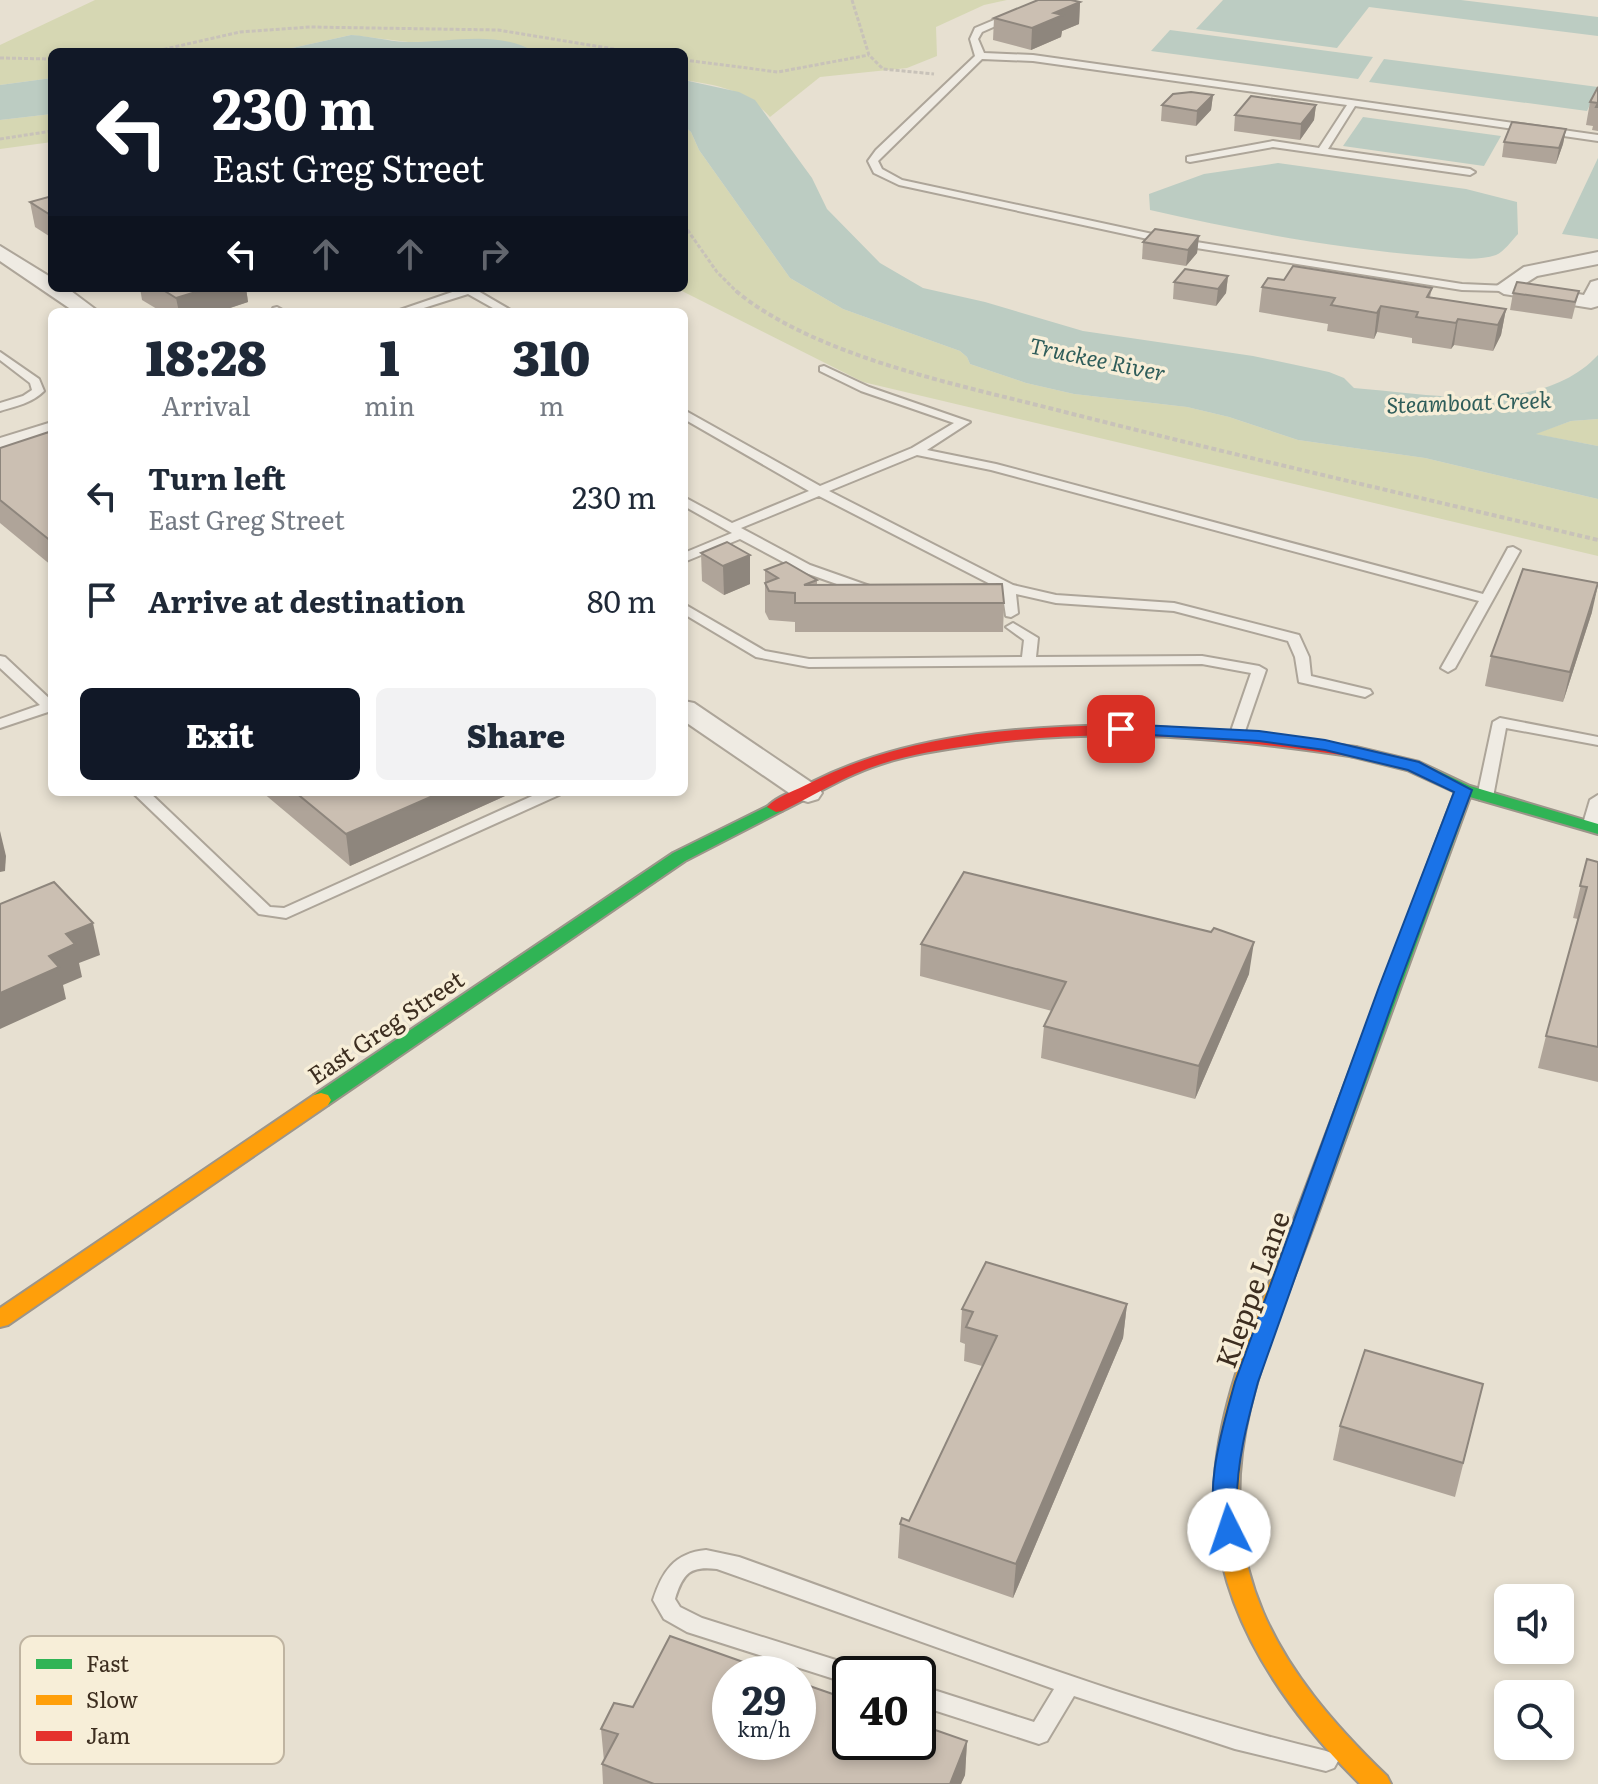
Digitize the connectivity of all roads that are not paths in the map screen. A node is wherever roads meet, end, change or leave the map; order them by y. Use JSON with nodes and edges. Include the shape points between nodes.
{"nodes":[{"id":1,"x":1018,"y":13,"type":"edge"},
{"id":2,"x":980,"y":56,"type":"junction"},
{"id":3,"x":1353,"y":103,"type":"junction"},
{"id":4,"x":1598,"y":138,"type":"edge"},
{"id":5,"x":1322,"y":151,"type":"junction"},
{"id":6,"x":1190,"y":159,"type":"dead end"},
{"id":7,"x":1470,"y":172,"type":"dead end"},
{"id":8,"x":0,"y":252,"type":"edge"},
{"id":9,"x":1598,"y":258,"type":"edge"},
{"id":10,"x":48,"y":285,"type":"edge"},
{"id":11,"x":1598,"y":286,"type":"edge"},
{"id":12,"x":1504,"y":288,"type":"junction"},
{"id":13,"x":59,"y":292,"type":"edge"},
{"id":14,"x":463,"y":292,"type":"edge"},
{"id":15,"x":477,"y":292,"type":"edge"},
{"id":16,"x":83,"y":308,"type":"edge"},
{"id":17,"x":413,"y":308,"type":"edge"},
{"id":18,"x":502,"y":308,"type":"edge"},
{"id":19,"x":0,"y":355,"type":"edge"},
{"id":20,"x":824,"y":369,"type":"dead end"},
{"id":21,"x":0,"y":407,"type":"edge"},
{"id":22,"x":688,"y":416,"type":"edge"},
{"id":23,"x":48,"y":430,"type":"edge"},
{"id":24,"x":3,"y":442,"type":"edge"},
{"id":25,"x":916,"y":451,"type":"junction"},
{"id":26,"x":819,"y":491,"type":"junction"},
{"id":27,"x":688,"y":503,"type":"edge"},
{"id":28,"x":736,"y":531,"type":"junction"},
{"id":29,"x":1513,"y":551,"type":"dead end"},
{"id":30,"x":688,"y":556,"type":"edge"},
{"id":31,"x":1009,"y":588,"type":"junction"},
{"id":32,"x":895,"y":595,"type":"edge"},
{"id":33,"x":1487,"y":599,"type":"junction"},
{"id":34,"x":688,"y":610,"type":"edge"},
{"id":35,"x":0,"y":660,"type":"edge"},
{"id":36,"x":1029,"y":661,"type":"junction"},
{"id":37,"x":1448,"y":668,"type":"dead end"},
{"id":38,"x":1365,"y":693,"type":"dead end"},
{"id":39,"x":48,"y":705,"type":"edge"},
{"id":40,"x":48,"y":709,"type":"edge"},
{"id":41,"x":688,"y":712,"type":"edge"},
{"id":42,"x":0,"y":724,"type":"edge"},
{"id":43,"x":1237,"y":734,"type":"junction"},
{"id":44,"x":1598,"y":741,"type":"edge"},
{"id":45,"x":1408,"y":786,"type":"dead end"},
{"id":46,"x":855,"y":790,"type":"dead end"},
{"id":47,"x":1464,"y":790,"type":"junction"},
{"id":48,"x":808,"y":793,"type":"junction"},
{"id":49,"x":144,"y":796,"type":"edge"},
{"id":50,"x":545,"y":796,"type":"edge"},
{"id":51,"x":1485,"y":797,"type":"junction"},
{"id":52,"x":1598,"y":800,"type":"edge"},
{"id":53,"x":1594,"y":828,"type":"edge"},
{"id":54,"x":0,"y":1319,"type":"edge"},
{"id":55,"x":832,"y":1668,"type":"edge"},
{"id":56,"x":1069,"y":1685,"type":"junction"},
{"id":57,"x":936,"y":1701,"type":"edge"},
{"id":58,"x":1359,"y":1768,"type":"junction"},
{"id":59,"x":1378,"y":1784,"type":"edge"}],
"edges":[{"from":1,"to":2,"type":"lane","via":[[978,30],[974,39]]},
{"from":2,"to":3,"type":"lane","via":[[1033,58]]},
{"from":2,"to":12,"type":"lane","via":[[879,152],[873,161],[878,171],[899,182],[1171,241],[1462,287]]},
{"from":3,"to":4,"type":"lane"},
{"from":3,"to":5,"type":"lane"},
{"from":5,"to":6,"type":"lane","via":[[1273,144]]},
{"from":5,"to":7,"type":"lane"},
{"from":8,"to":10,"type":"street"},
{"from":9,"to":12,"type":"street","via":[[1531,271]]},
{"from":11,"to":12,"type":"street","via":[[1591,302]]},
{"from":13,"to":16,"type":"street"},
{"from":14,"to":17,"type":"lane"},
{"from":15,"to":18,"type":"lane"},
{"from":19,"to":21,"type":"lane","via":[[35,381],[38,391]]},
{"from":20,"to":25,"type":"lane","via":[[865,389],[964,422]]},
{"from":22,"to":26,"type":"lane"},
{"from":23,"to":24,"type":"street"},
{"from":25,"to":26,"type":"lane"},
{"from":25,"to":33,"type":"lane"},
{"from":26,"to":28,"type":"lane"},
{"from":26,"to":31,"type":"lane"},
{"from":27,"to":28,"type":"lane"},
{"from":28,"to":30,"type":"lane"},
{"from":28,"to":32,"type":"lane","via":[[805,568]]},
{"from":29,"to":33,"type":"lane"},
{"from":31,"to":36,"type":"lane","via":[[1012,620],[1031,638]]},
{"from":31,"to":38,"type":"lane","via":[[1056,599],[1174,607],[1294,638],[1304,679]]},
{"from":33,"to":37,"type":"lane"},
{"from":34,"to":36,"type":"lane","via":[[761,654],[809,663]]},
{"from":35,"to":39,"type":"lane"},
{"from":36,"to":43,"type":"lane","via":[[1202,660],[1259,670]]},
{"from":40,"to":42,"type":"lane"},
{"from":41,"to":48,"type":"street"},
{"from":43,"to":47,"type":"main road","name":"East Greg Street","via":[[1377,755]]},
{"from":43,"to":48,"type":"main road","name":"East Greg Street","via":[[1121,729],[974,740],[884,757]]},
{"from":44,"to":51,"type":"lane","via":[[1500,722]]},
{"from":45,"to":47,"type":"main road","name":"East Greg Street"},
{"from":46,"to":48,"type":"main road","name":"East Greg Street"},
{"from":47,"to":51,"type":"main road","name":"East Greg Street"},
{"from":47,"to":58,"type":"main road","name":"Kleppe Lane","via":[[1257,1353],[1230,1442],[1225,1507],[1237,1575],[1262,1640],[1299,1701]]},
{"from":48,"to":54,"type":"main road","name":"East Greg Street","via":[[656,871]]},
{"from":49,"to":50,"type":"lane","via":[[265,911],[286,913]]},
{"from":51,"to":53,"type":"main road","name":"East Greg Street"},
{"from":52,"to":53,"type":"lane"},
{"from":55,"to":56,"type":"lane","via":[[672,1613],[664,1600],[670,1579],[683,1563],[705,1557],[731,1563]]},
{"from":56,"to":57,"type":"lane","via":[[1039,1734]]},
{"from":56,"to":58,"type":"lane","via":[[1235,1739]]},
{"from":58,"to":59,"type":"main road","name":"Kleppe Lane"}]}
